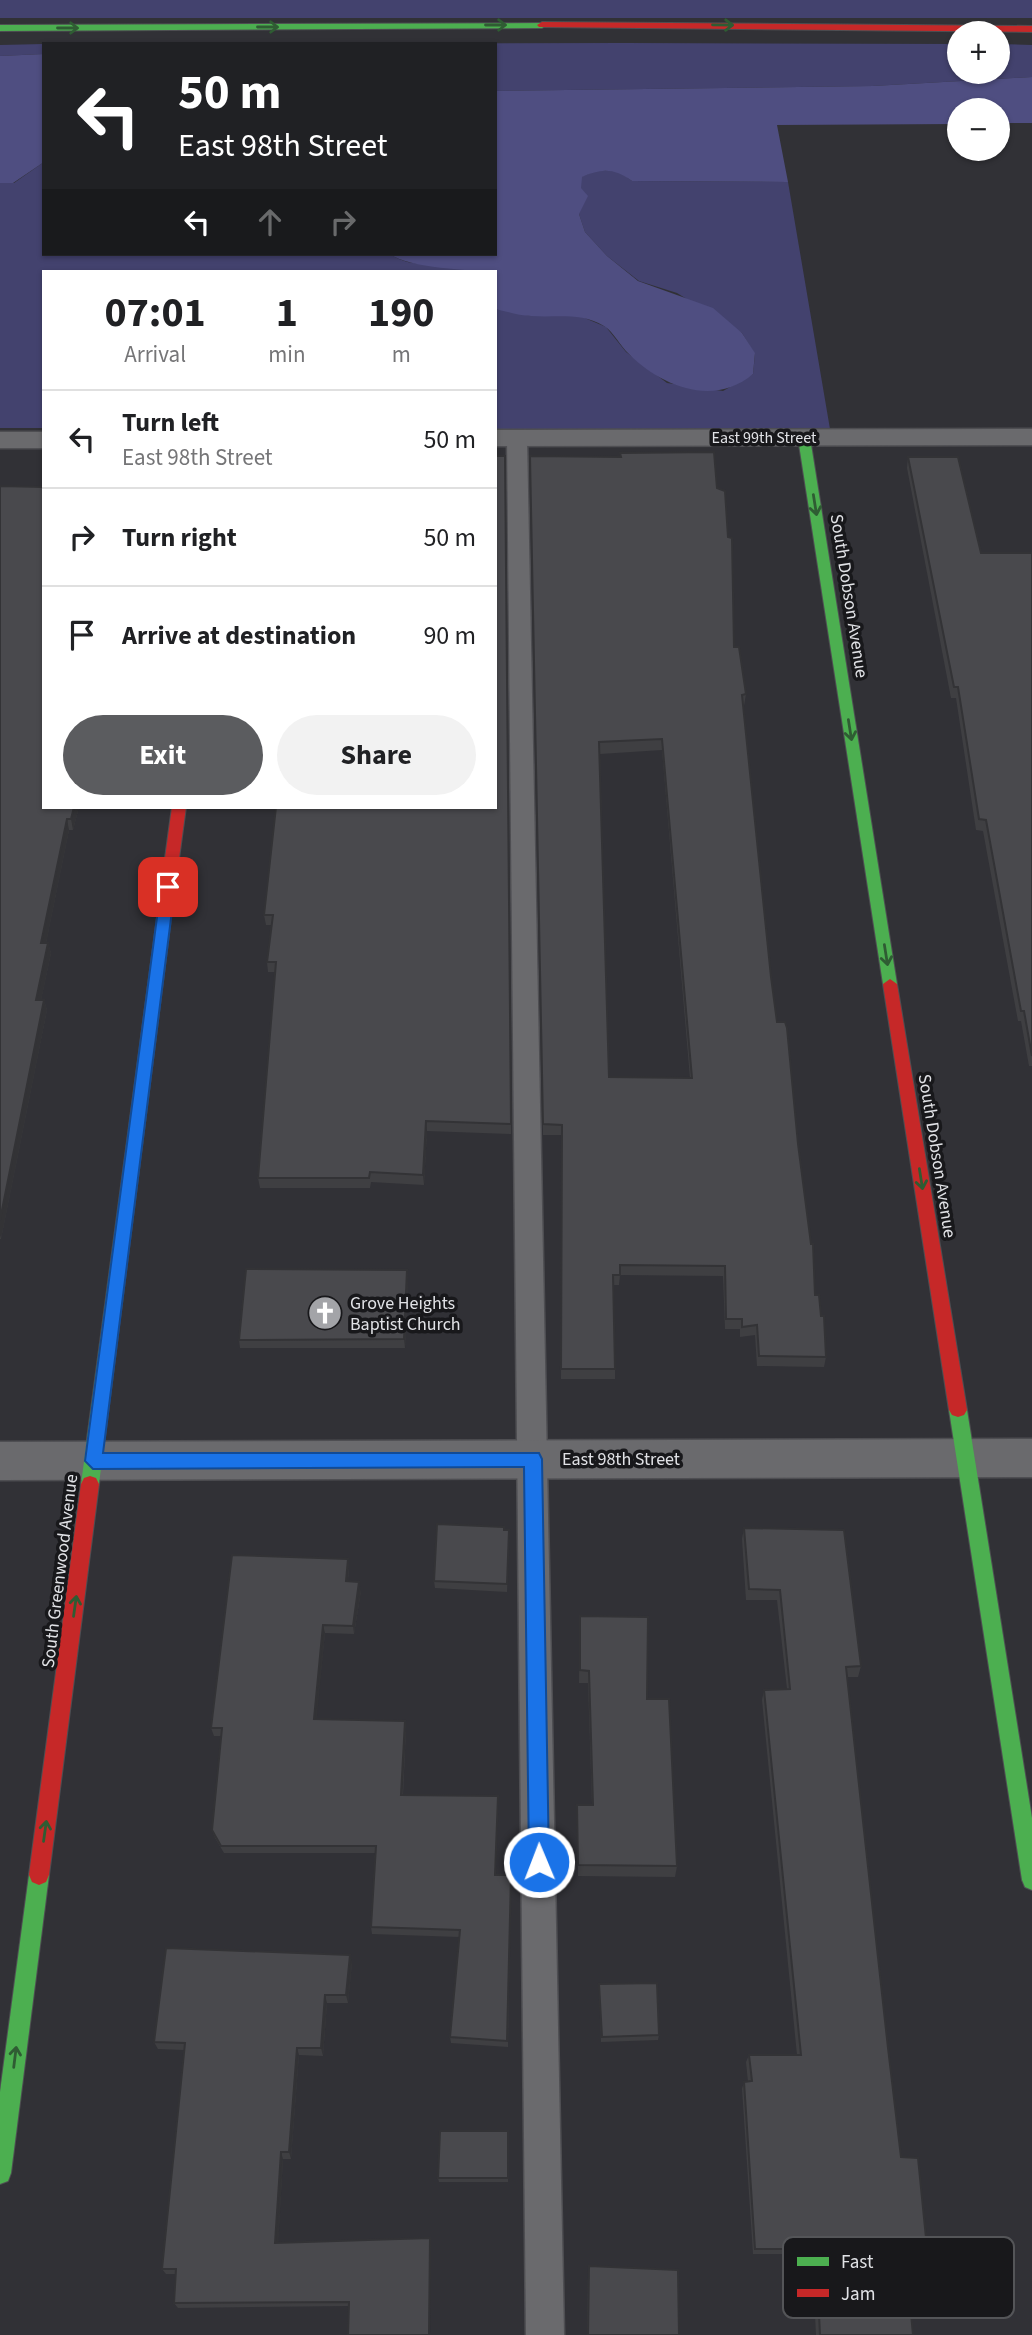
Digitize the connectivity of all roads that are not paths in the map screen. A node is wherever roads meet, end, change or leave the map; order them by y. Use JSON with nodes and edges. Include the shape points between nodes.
{"nodes":[{"id":1,"x":0,"y":29,"type":"edge"},
{"id":2,"x":1032,"y":29,"type":"edge"},
{"id":3,"x":1032,"y":437,"type":"edge"},
{"id":4,"x":506,"y":438,"type":"edge"},
{"id":5,"x":804,"y":438,"type":"junction"},
{"id":6,"x":0,"y":440,"type":"edge"},
{"id":7,"x":42,"y":440,"type":"edge"},
{"id":8,"x":179,"y":809,"type":"edge"},
{"id":9,"x":965,"y":1458,"type":"junction"},
{"id":10,"x":1032,"y":1458,"type":"edge"},
{"id":11,"x":533,"y":1459,"type":"junction"},
{"id":12,"x":0,"y":1461,"type":"edge"},
{"id":13,"x":93,"y":1461,"type":"junction"},
{"id":14,"x":1032,"y":1880,"type":"edge"},
{"id":15,"x":0,"y":2173,"type":"edge"},
{"id":16,"x":545,"y":2335,"type":"edge"}],
"edges":[{"from":1,"to":2,"type":"main road","one_way":true,"via":[[643,24]]},
{"from":3,"to":5,"type":"street","name":"East 99th Street"},
{"from":4,"to":5,"type":"street","name":"East 99th Street"},
{"from":4,"to":11,"type":"lane"},
{"from":5,"to":9,"type":"main road","name":"South Dobson Avenue","one_way":true},
{"from":6,"to":7,"type":"street"},
{"from":8,"to":13,"type":"main road","name":"South Greenwood Avenue"},
{"from":9,"to":10,"type":"street","name":"East 98th Street"},
{"from":9,"to":11,"type":"street","name":"East 98th Street"},
{"from":9,"to":14,"type":"main road","name":"South Dobson Avenue"},
{"from":11,"to":13,"type":"street","name":"East 98th Street"},
{"from":11,"to":16,"type":"lane"},
{"from":12,"to":13,"type":"street","name":"East 98th Street"},
{"from":15,"to":13,"type":"main road","name":"South Greenwood Avenue","one_way":true}]}
